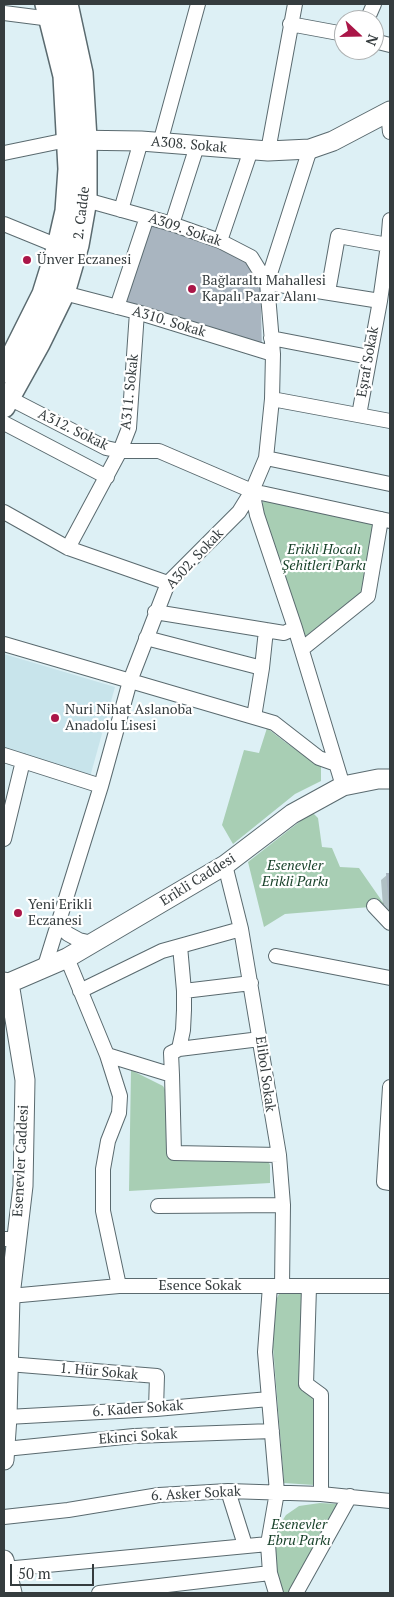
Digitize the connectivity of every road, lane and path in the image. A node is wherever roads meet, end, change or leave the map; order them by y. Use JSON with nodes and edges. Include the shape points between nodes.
{"nodes":[{"id":1,"x":67,"y":4,"type":"edge"},
{"id":2,"x":198,"y":4,"type":"edge"},
{"id":3,"x":295,"y":4,"type":"edge"},
{"id":4,"x":48,"y":11,"type":"edge"},
{"id":5,"x":4,"y":13,"type":"edge"},
{"id":6,"x":290,"y":24,"type":"junction"},
{"id":7,"x":334,"y":32,"type":"edge"},
{"id":8,"x":389,"y":112,"type":"edge"},
{"id":9,"x":390,"y":132,"type":"edge"},
{"id":10,"x":76,"y":140,"type":"junction"},
{"id":11,"x":150,"y":142,"type":"junction"},
{"id":12,"x":196,"y":146,"type":"junction"},
{"id":13,"x":310,"y":149,"type":"junction"},
{"id":14,"x":260,"y":151,"type":"junction"},
{"id":15,"x":4,"y":153,"type":"edge"},
{"id":16,"x":86,"y":200,"type":"junction"},
{"id":17,"x":120,"y":210,"type":"junction"},
{"id":18,"x":147,"y":217,"type":"junction"},
{"id":19,"x":390,"y":220,"type":"edge"},
{"id":20,"x":4,"y":224,"type":"edge"},
{"id":21,"x":172,"y":224,"type":"junction"},
{"id":22,"x":220,"y":241,"type":"junction"},
{"id":23,"x":389,"y":245,"type":"edge"},
{"id":24,"x":58,"y":246,"type":"junction"},
{"id":25,"x":267,"y":283,"type":"junction"},
{"id":26,"x":328,"y":292,"type":"junction"},
{"id":27,"x":64,"y":293,"type":"junction"},
{"id":28,"x":380,"y":301,"type":"junction"},
{"id":29,"x":117,"y":307,"type":"junction"},
{"id":30,"x":137,"y":312,"type":"junction"},
{"id":31,"x":271,"y":338,"type":"junction"},
{"id":32,"x":272,"y":354,"type":"junction"},
{"id":33,"x":369,"y":357,"type":"junction"},
{"id":34,"x":4,"y":372,"type":"edge"},
{"id":35,"x":272,"y":399,"type":"junction"},
{"id":36,"x":6,"y":402,"type":"edge"},
{"id":37,"x":359,"y":415,"type":"junction"},
{"id":38,"x":390,"y":421,"type":"edge"},
{"id":39,"x":4,"y":423,"type":"edge"},
{"id":40,"x":120,"y":452,"type":"junction"},
{"id":41,"x":266,"y":458,"type":"junction"},
{"id":42,"x":106,"y":477,"type":"junction"},
{"id":43,"x":390,"y":484,"type":"edge"},
{"id":44,"x":252,"y":491,"type":"junction"},
{"id":45,"x":4,"y":512,"type":"edge"},
{"id":46,"x":386,"y":520,"type":"edge"},
{"id":47,"x":68,"y":548,"type":"junction"},
{"id":48,"x":168,"y":583,"type":"junction"},
{"id":49,"x":155,"y":612,"type":"junction"},
{"id":50,"x":295,"y":628,"type":"junction"},
{"id":51,"x":266,"y":630,"type":"junction"},
{"id":52,"x":146,"y":638,"type":"junction"},
{"id":53,"x":4,"y":644,"type":"edge"},
{"id":54,"x":302,"y":649,"type":"junction"},
{"id":55,"x":262,"y":668,"type":"junction"},
{"id":56,"x":130,"y":681,"type":"junction"},
{"id":57,"x":254,"y":717,"type":"junction"},
{"id":58,"x":4,"y":755,"type":"edge"},
{"id":59,"x":23,"y":762,"type":"junction"},
{"id":60,"x":336,"y":764,"type":"junction"},
{"id":61,"x":390,"y":779,"type":"edge"},
{"id":62,"x":101,"y":786,"type":"junction"},
{"id":63,"x":343,"y":786,"type":"junction"},
{"id":64,"x":4,"y":838,"type":"edge"},
{"id":65,"x":225,"y":865,"type":"junction"},
{"id":66,"x":374,"y":906,"type":"dead end"},
{"id":67,"x":390,"y":923,"type":"edge"},
{"id":68,"x":58,"y":925,"type":"junction"},
{"id":69,"x":241,"y":929,"type":"junction"},
{"id":70,"x":92,"y":943,"type":"junction"},
{"id":71,"x":180,"y":946,"type":"junction"},
{"id":72,"x":276,"y":956,"type":"dead end"},
{"id":73,"x":67,"y":958,"type":"junction"},
{"id":74,"x":44,"y":969,"type":"junction"},
{"id":75,"x":390,"y":978,"type":"edge"},
{"id":76,"x":6,"y":982,"type":"edge"},
{"id":77,"x":251,"y":982,"type":"junction"},
{"id":78,"x":80,"y":991,"type":"junction"},
{"id":79,"x":184,"y":991,"type":"junction"},
{"id":80,"x":260,"y":1039,"type":"junction"},
{"id":81,"x":179,"y":1050,"type":"junction"},
{"id":82,"x":107,"y":1055,"type":"junction"},
{"id":83,"x":172,"y":1074,"type":"junction"},
{"id":84,"x":390,"y":1087,"type":"edge"},
{"id":85,"x":279,"y":1155,"type":"junction"},
{"id":86,"x":390,"y":1183,"type":"edge"},
{"id":87,"x":283,"y":1205,"type":"junction"},
{"id":88,"x":158,"y":1206,"type":"dead end"},
{"id":89,"x":10,"y":1239,"type":"edge"},
{"id":90,"x":119,"y":1286,"type":"junction"},
{"id":91,"x":276,"y":1286,"type":"junction"},
{"id":92,"x":390,"y":1286,"type":"edge"},
{"id":93,"x":309,"y":1287,"type":"junction"},
{"id":94,"x":7,"y":1295,"type":"edge"},
{"id":95,"x":6,"y":1324,"type":"edge"},
{"id":96,"x":8,"y":1364,"type":"junction"},
{"id":97,"x":6,"y":1396,"type":"edge"},
{"id":98,"x":270,"y":1399,"type":"junction"},
{"id":99,"x":156,"y":1408,"type":"junction"},
{"id":100,"x":7,"y":1416,"type":"junction"},
{"id":101,"x":272,"y":1431,"type":"junction"},
{"id":102,"x":4,"y":1455,"type":"edge"},
{"id":103,"x":228,"y":1491,"type":"junction"},
{"id":104,"x":277,"y":1492,"type":"junction"},
{"id":105,"x":321,"y":1494,"type":"junction"},
{"id":106,"x":350,"y":1496,"type":"junction"},
{"id":107,"x":390,"y":1501,"type":"edge"},
{"id":108,"x":4,"y":1517,"type":"edge"},
{"id":109,"x":268,"y":1544,"type":"junction"},
{"id":110,"x":246,"y":1545,"type":"junction"},
{"id":111,"x":4,"y":1564,"type":"edge"},
{"id":112,"x":270,"y":1573,"type":"junction"},
{"id":113,"x":12,"y":1593,"type":"edge"},
{"id":114,"x":99,"y":1593,"type":"edge"},
{"id":115,"x":276,"y":1593,"type":"edge"},
{"id":116,"x":296,"y":1593,"type":"edge"}],
"edges":[{"from":1,"to":10,"type":"main road","name":"2. Cadde","via":[[82,73]]},
{"from":2,"to":11,"type":"street"},
{"from":3,"to":6,"type":"street"},
{"from":4,"to":5,"type":"street"},
{"from":4,"to":10,"type":"main road","name":"2. Cadde"},
{"from":6,"to":7,"type":"street"},
{"from":6,"to":14,"type":"street"},
{"from":8,"to":9,"type":"street"},
{"from":8,"to":13,"type":"main road","name":"A308. Sokak","via":[[333,141]]},
{"from":10,"to":11,"type":"main road","name":"A308. Sokak"},
{"from":10,"to":15,"type":"street"},
{"from":10,"to":16,"type":"main road","name":"2. Cadde"},
{"from":10,"to":24,"type":"main road","name":"2. Cadde"},
{"from":11,"to":12,"type":"main road","name":"A308. Sokak"},
{"from":11,"to":17,"type":"street"},
{"from":12,"to":14,"type":"main road","name":"A308. Sokak"},
{"from":12,"to":21,"type":"street"},
{"from":13,"to":14,"type":"main road","name":"A308. Sokak"},
{"from":13,"to":25,"type":"street","name":"A302. Sokak"},
{"from":14,"to":22,"type":"street"},
{"from":16,"to":17,"type":"street","name":"A309. Sokak"},
{"from":16,"to":27,"type":"main road","name":"2. Cadde","via":[[78,245]]},
{"from":17,"to":18,"type":"street","name":"A309. Sokak"},
{"from":18,"to":21,"type":"street","name":"A309. Sokak"},
{"from":18,"to":29,"type":"street"},
{"from":19,"to":23,"type":"street","name":"Eşraf Sokak"},
{"from":20,"to":24,"type":"street"},
{"from":21,"to":22,"type":"street","name":"A309. Sokak"},
{"from":22,"to":25,"type":"street","name":"A309. Sokak","via":[[251,257]]},
{"from":23,"to":26,"type":"street","via":[[338,236]]},
{"from":23,"to":28,"type":"street","name":"Eşraf Sokak"},
{"from":24,"to":34,"type":"main road","name":"2. Cadde","via":[[43,294]]},
{"from":25,"to":26,"type":"street"},
{"from":25,"to":31,"type":"street","name":"A302. Sokak"},
{"from":26,"to":28,"type":"street"},
{"from":27,"to":29,"type":"street","name":"A310. Sokak"},
{"from":27,"to":36,"type":"main road","name":"2. Cadde","via":[[40,344]]},
{"from":28,"to":33,"type":"street","name":"Eşraf Sokak"},
{"from":29,"to":30,"type":"street","name":"A310. Sokak"},
{"from":30,"to":32,"type":"street","name":"A310. Sokak"},
{"from":30,"to":40,"type":"street","name":"A311. Sokak","via":[[129,428]]},
{"from":31,"to":32,"type":"street","name":"A302. Sokak"},
{"from":31,"to":33,"type":"street"},
{"from":32,"to":35,"type":"street","name":"A302. Sokak"},
{"from":33,"to":37,"type":"street","name":"Eşraf Sokak"},
{"from":35,"to":37,"type":"street"},
{"from":35,"to":41,"type":"street","name":"A302. Sokak"},
{"from":36,"to":40,"type":"street","name":"A312. Sokak"},
{"from":37,"to":38,"type":"street"},
{"from":39,"to":42,"type":"street"},
{"from":40,"to":42,"type":"street","name":"A311. Sokak"},
{"from":40,"to":44,"type":"street","name":"A312. Sokak","via":[[158,451]]},
{"from":41,"to":43,"type":"street"},
{"from":41,"to":44,"type":"street","name":"A302. Sokak"},
{"from":42,"to":47,"type":"street","name":"A311. Sokak"},
{"from":44,"to":46,"type":"street","name":"A312. Sokak"},
{"from":44,"to":48,"type":"street","name":"A302. Sokak","via":[[240,512]]},
{"from":44,"to":50,"type":"street","via":[[257,516]]},
{"from":45,"to":47,"type":"street"},
{"from":46,"to":54,"type":"street","via":[[368,596]]},
{"from":47,"to":48,"type":"street"},
{"from":48,"to":49,"type":"street","name":"A302. Sokak"},
{"from":49,"to":51,"type":"street"},
{"from":49,"to":52,"type":"street","name":"A302. Sokak"},
{"from":50,"to":51,"type":"street","via":[[284,633]]},
{"from":50,"to":54,"type":"street"},
{"from":51,"to":55,"type":"street"},
{"from":52,"to":55,"type":"street"},
{"from":52,"to":56,"type":"street","name":"A302. Sokak"},
{"from":53,"to":56,"type":"street"},
{"from":54,"to":60,"type":"street"},
{"from":55,"to":57,"type":"street"},
{"from":56,"to":57,"type":"street"},
{"from":56,"to":62,"type":"street","name":"A302. Sokak"},
{"from":57,"to":60,"type":"street","via":[[274,723],[319,758]]},
{"from":58,"to":59,"type":"street"},
{"from":59,"to":62,"type":"street"},
{"from":59,"to":64,"type":"street"},
{"from":60,"to":63,"type":"street"},
{"from":61,"to":63,"type":"main road","name":"Erikli Caddesi"},
{"from":62,"to":68,"type":"street","name":"A302. Sokak"},
{"from":63,"to":65,"type":"main road","name":"Erikli Caddesi","via":[[292,814]]},
{"from":65,"to":69,"type":"street","name":"Elibol Sokak"},
{"from":65,"to":70,"type":"main road","name":"Erikli Caddesi"},
{"from":66,"to":67,"type":"street"},
{"from":68,"to":70,"type":"street","via":[[79,940]]},
{"from":68,"to":74,"type":"street","name":"A302. Sokak"},
{"from":69,"to":71,"type":"street"},
{"from":69,"to":77,"type":"street","name":"Elibol Sokak"},
{"from":70,"to":73,"type":"main road","name":"Erikli Caddesi"},
{"from":71,"to":78,"type":"street","via":[[162,951]]},
{"from":71,"to":79,"type":"street"},
{"from":72,"to":75,"type":"street"},
{"from":73,"to":74,"type":"main road","name":"Erikli Caddesi"},
{"from":73,"to":78,"type":"street"},
{"from":74,"to":76,"type":"main road","name":"Erikli Caddesi"},
{"from":76,"to":89,"type":"main road","name":"Esenevler Caddesi","via":[[25,1080],[23,1186]]},
{"from":77,"to":79,"type":"street"},
{"from":77,"to":80,"type":"street","name":"Elibol Sokak"},
{"from":78,"to":82,"type":"street"},
{"from":79,"to":81,"type":"street"},
{"from":80,"to":81,"type":"street"},
{"from":80,"to":85,"type":"street","name":"Elibol Sokak"},
{"from":81,"to":83,"type":"street","via":[[171,1052]]},
{"from":82,"to":83,"type":"street"},
{"from":82,"to":90,"type":"street","via":[[120,1096],[119,1113],[108,1141],[103,1169],[104,1211]]},
{"from":83,"to":85,"type":"street","via":[[174,1153]]},
{"from":84,"to":86,"type":"street","via":[[384,1182]]},
{"from":85,"to":87,"type":"street","name":"Elibol Sokak"},
{"from":87,"to":88,"type":"street"},
{"from":87,"to":91,"type":"street","name":"Elibol Sokak"},
{"from":89,"to":94,"type":"main road","name":"Esenevler Caddesi"},
{"from":90,"to":91,"type":"street","name":"Esence Sokak"},
{"from":90,"to":94,"type":"street","name":"Esence Sokak"},
{"from":91,"to":93,"type":"street","name":"Esence Sokak"},
{"from":91,"to":98,"type":"street","name":"Elibol Sokak","via":[[265,1352]]},
{"from":92,"to":93,"type":"street","name":"Esence Sokak"},
{"from":93,"to":105,"type":"street","via":[[306,1384],[321,1395]]},
{"from":94,"to":95,"type":"main road","name":"Esenevler Caddesi"},
{"from":95,"to":96,"type":"main road","name":"Esenevler Caddesi"},
{"from":96,"to":97,"type":"main road","name":"Esenevler Caddesi"},
{"from":96,"to":99,"type":"street","name":"1. Hür Sokak","via":[[158,1376]]},
{"from":97,"to":100,"type":"main road","name":"Esenevler Caddesi"},
{"from":98,"to":99,"type":"street","name":"6. Kader Sokak"},
{"from":98,"to":101,"type":"street","name":"Elibol Sokak"},
{"from":99,"to":100,"type":"street","name":"6. Kader Sokak"},
{"from":100,"to":102,"type":"main road","name":"Esenevler Caddesi"},
{"from":101,"to":102,"type":"street","name":"Ekinci Sokak","via":[[134,1436]]},
{"from":101,"to":104,"type":"street","name":"Elibol Sokak"},
{"from":103,"to":104,"type":"street","name":"6. Asker Sokak"},
{"from":103,"to":108,"type":"street","name":"6. Asker Sokak","via":[[159,1495]]},
{"from":103,"to":110,"type":"street"},
{"from":104,"to":105,"type":"street","name":"6. Asker Sokak"},
{"from":104,"to":109,"type":"street","name":"Elibol Sokak"},
{"from":105,"to":106,"type":"street","name":"6. Asker Sokak"},
{"from":106,"to":107,"type":"street","name":"6. Asker Sokak"},
{"from":106,"to":116,"type":"street"},
{"from":109,"to":110,"type":"street"},
{"from":109,"to":112,"type":"street","name":"Elibol Sokak"},
{"from":110,"to":111,"type":"street"},
{"from":111,"to":113,"type":"main road"},
{"from":112,"to":114,"type":"street"},
{"from":112,"to":115,"type":"street","name":"Elibol Sokak"}]}
